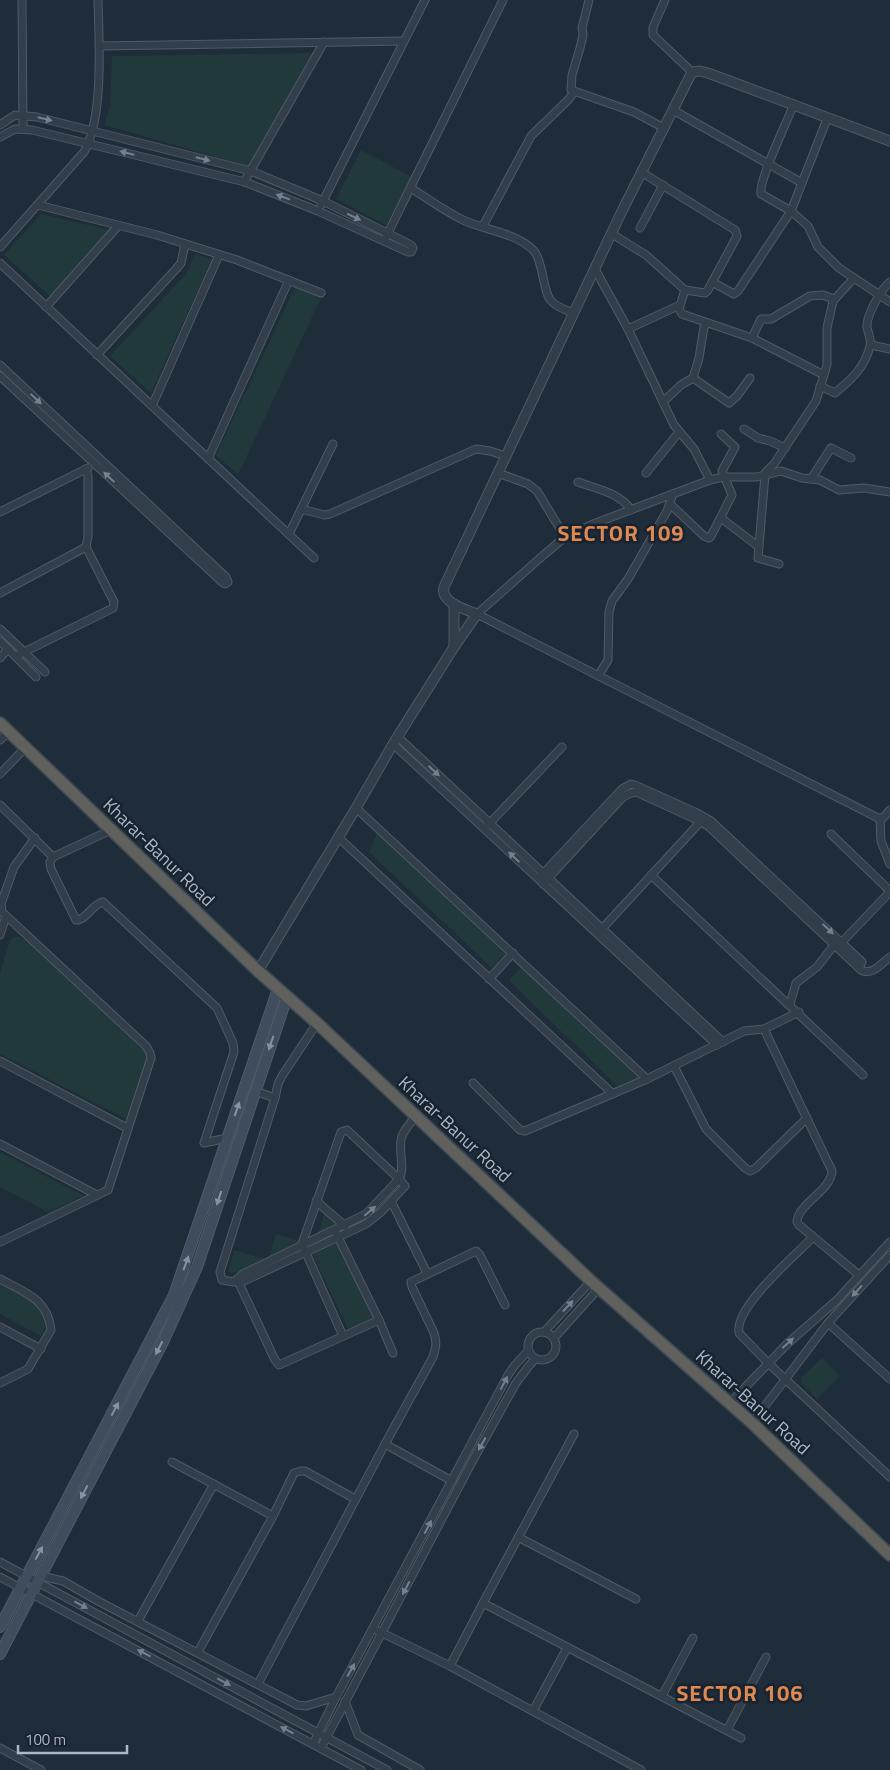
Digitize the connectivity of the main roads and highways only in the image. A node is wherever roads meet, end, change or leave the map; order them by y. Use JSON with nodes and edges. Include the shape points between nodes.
{"nodes":[{"id":1,"x":4,"y":728,"type":"edge"},
{"id":2,"x":282,"y":993,"type":"junction"},
{"id":3,"x":890,"y":1555,"type":"edge"},
{"id":4,"x":0,"y":1627,"type":"edge"},
{"id":5,"x":0,"y":1654,"type":"edge"}],
"edges":[{"from":1,"to":2,"type":"highway","name":"Kharar-Banur Road"},
{"from":2,"to":3,"type":"highway","name":"Kharar-Banur Road","via":[[595,1284],[752,1422]]},
{"from":4,"to":2,"type":"main road","one_way":true,"via":[[174,1295],[227,1138]]},
{"from":2,"to":5,"type":"main road","one_way":true,"via":[[255,1091],[197,1267],[163,1342]]}]}
